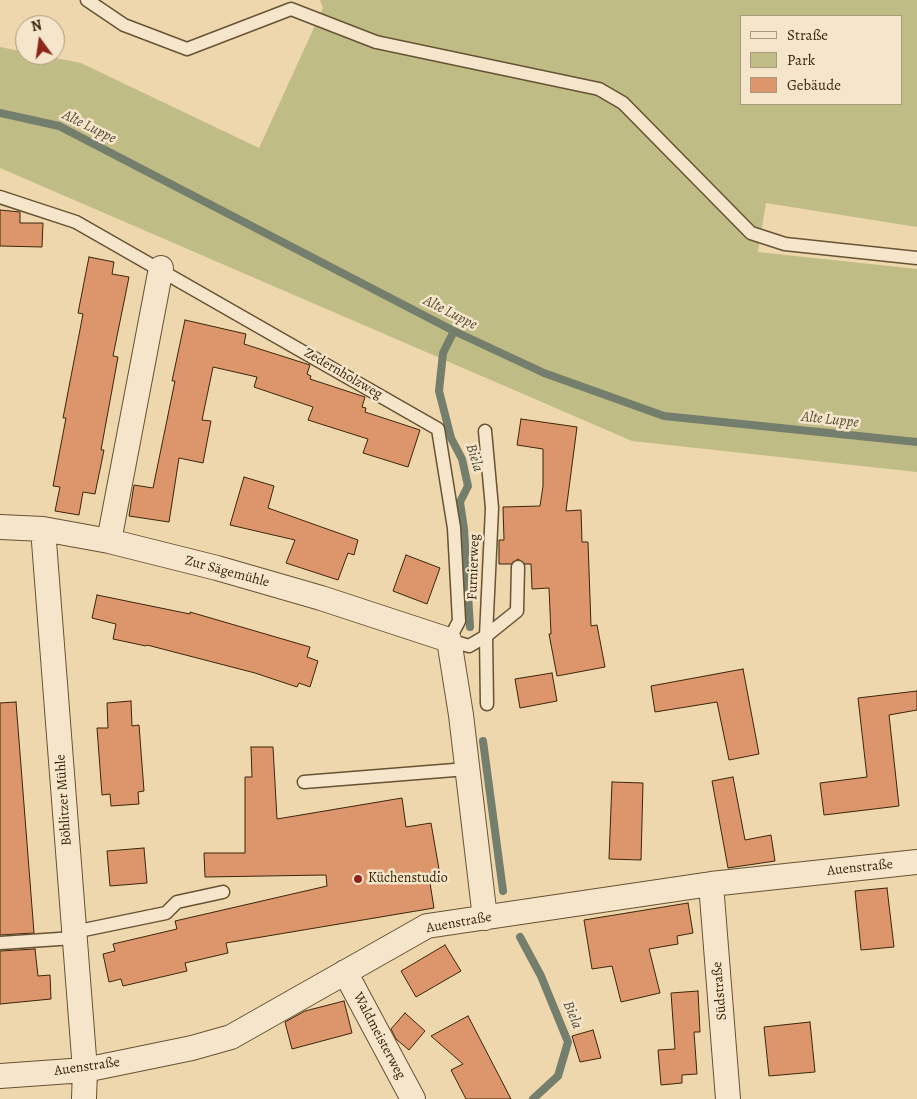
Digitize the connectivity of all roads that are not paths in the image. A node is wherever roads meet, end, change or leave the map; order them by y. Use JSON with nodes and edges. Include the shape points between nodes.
{"nodes":[{"id":1,"x":88,"y":0,"type":"edge"},
{"id":2,"x":0,"y":196,"type":"edge"},
{"id":3,"x":917,"y":258,"type":"edge"},
{"id":4,"x":161,"y":268,"type":"junction"},
{"id":5,"x":485,"y":430,"type":"dead end"},
{"id":6,"x":0,"y":527,"type":"edge"},
{"id":7,"x":43,"y":529,"type":"junction"},
{"id":8,"x":109,"y":541,"type":"junction"},
{"id":9,"x":518,"y":567,"type":"dead end"},
{"id":10,"x":486,"y":636,"type":"junction"},
{"id":11,"x":449,"y":640,"type":"junction"},
{"id":12,"x":487,"y":704,"type":"dead end"},
{"id":13,"x":467,"y":769,"type":"junction"},
{"id":14,"x":304,"y":782,"type":"dead end"},
{"id":15,"x":917,"y":862,"type":"edge"},
{"id":16,"x":711,"y":884,"type":"junction"},
{"id":17,"x":223,"y":892,"type":"dead end"},
{"id":18,"x":485,"y":918,"type":"junction"},
{"id":19,"x":74,"y":935,"type":"junction"},
{"id":20,"x":0,"y":943,"type":"edge"},
{"id":21,"x":345,"y":972,"type":"junction"},
{"id":22,"x":84,"y":1070,"type":"junction"},
{"id":23,"x":0,"y":1076,"type":"edge"},
{"id":24,"x":84,"y":1099,"type":"edge"},
{"id":25,"x":413,"y":1099,"type":"edge"},
{"id":26,"x":728,"y":1099,"type":"edge"}],
"edges":[{"from":1,"to":3,"type":"lane","via":[[124,25],[187,50],[291,9],[376,42],[599,89],[623,103],[751,233],[785,244]]},
{"from":2,"to":4,"type":"lane","name":"Zedernholzweg","via":[[76,222]]},
{"from":4,"to":8,"type":"street"},
{"from":4,"to":11,"type":"lane","name":"Zedernholzweg","via":[[438,429],[454,528],[460,621]]},
{"from":5,"to":10,"type":"lane","name":"Furnierweg","via":[[492,508]]},
{"from":6,"to":7,"type":"street","name":"Zur Sägemühle"},
{"from":7,"to":8,"type":"street","name":"Zur Sägemühle"},
{"from":7,"to":19,"type":"street","name":"Böhlitzer Mühle"},
{"from":8,"to":11,"type":"street","name":"Zur Sägemühle","via":[[218,568]]},
{"from":9,"to":10,"type":"lane","via":[[517,611]]},
{"from":10,"to":11,"type":"lane","via":[[469,646]]},
{"from":10,"to":12,"type":"lane","name":"Furnierweg"},
{"from":11,"to":13,"type":"street"},
{"from":13,"to":14,"type":"lane"},
{"from":13,"to":18,"type":"street"},
{"from":15,"to":16,"type":"street","name":"Auenstraße"},
{"from":16,"to":18,"type":"street","name":"Auenstraße"},
{"from":16,"to":26,"type":"street","name":"Südstraße"},
{"from":17,"to":19,"type":"lane","via":[[177,902],[166,913]]},
{"from":18,"to":21,"type":"street","name":"Auenstraße","via":[[427,926]]},
{"from":19,"to":20,"type":"lane"},
{"from":19,"to":22,"type":"street","name":"Böhlitzer Mühle"},
{"from":21,"to":22,"type":"street","name":"Auenstraße","via":[[231,1037]]},
{"from":21,"to":25,"type":"street","name":"Waldmeisterweg"},
{"from":22,"to":23,"type":"street","name":"Auenstraße"},
{"from":22,"to":24,"type":"street","name":"Böhlitzer Mühle"}]}
